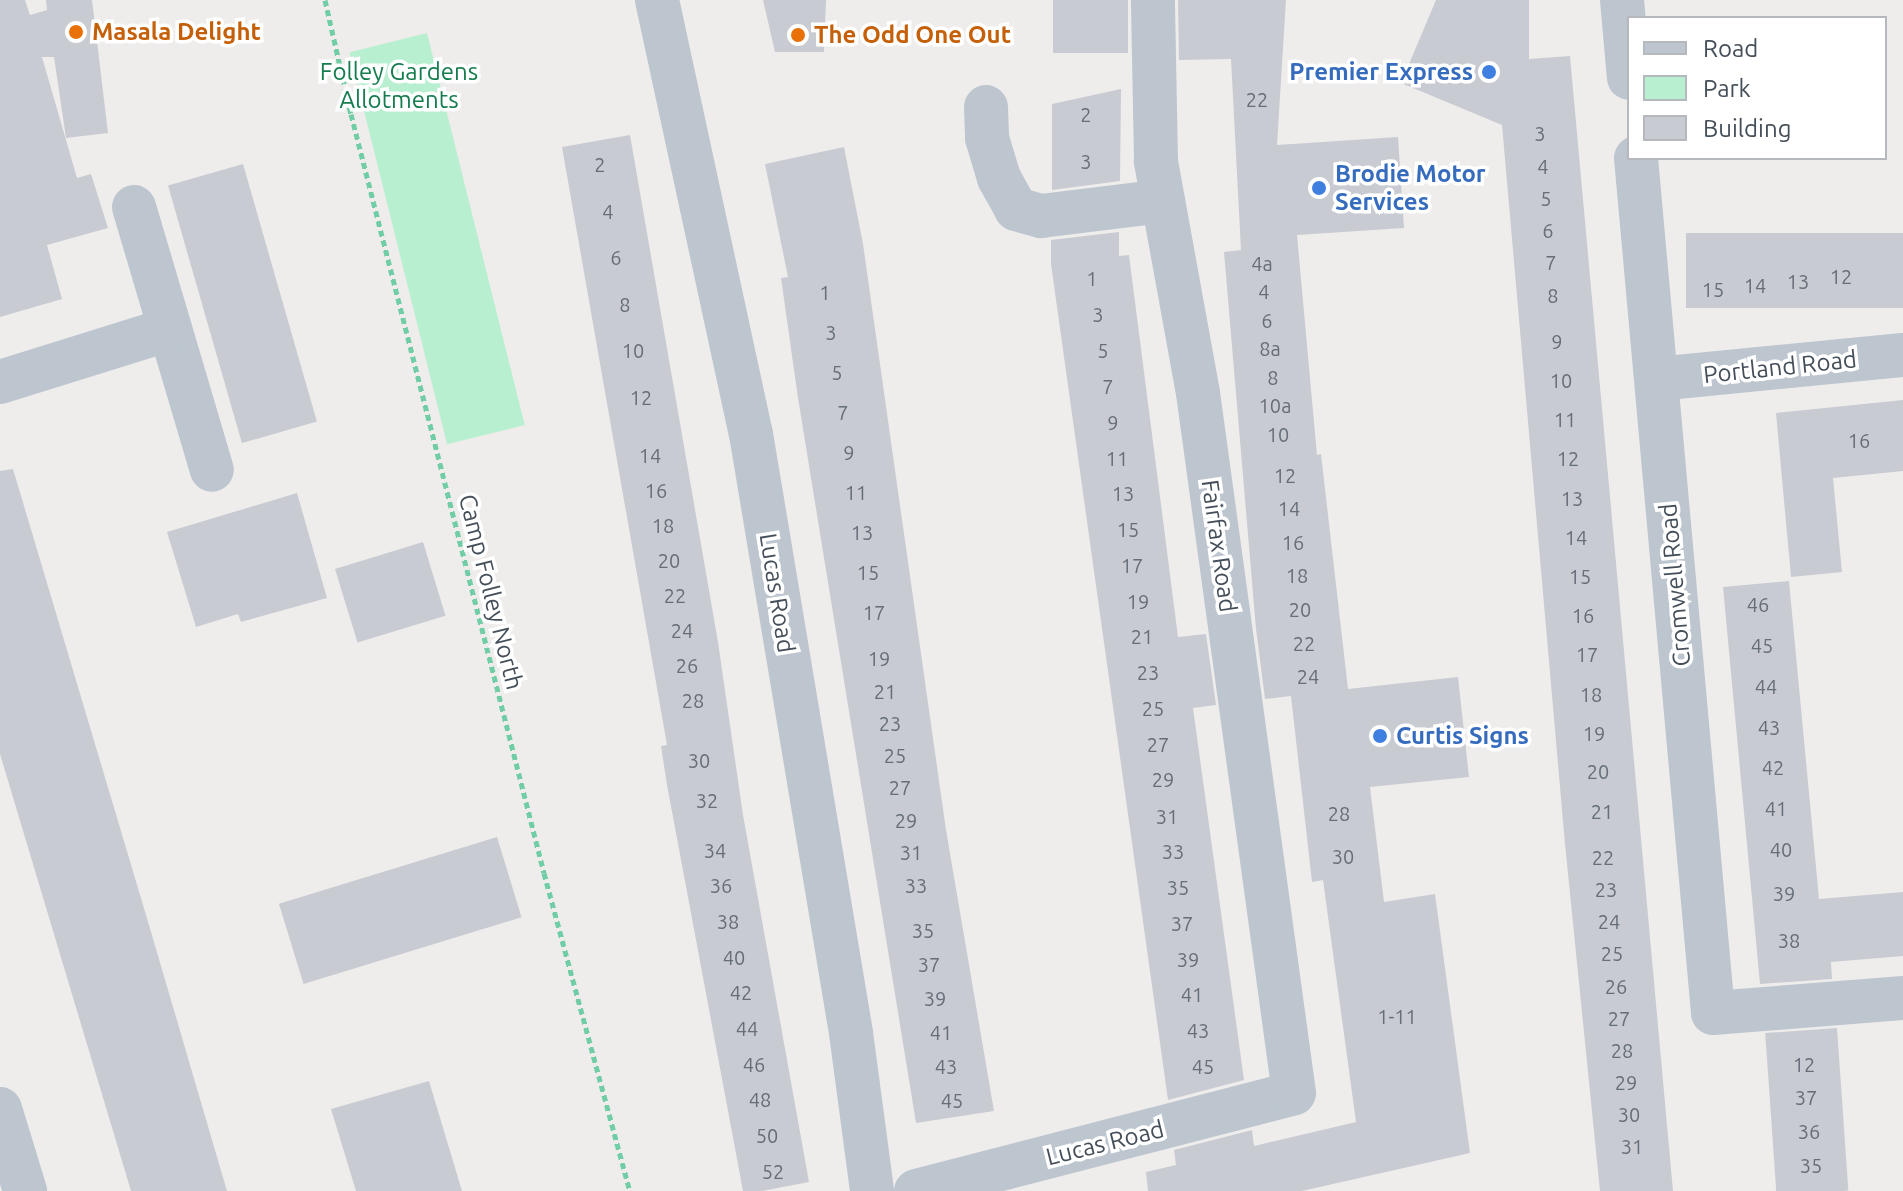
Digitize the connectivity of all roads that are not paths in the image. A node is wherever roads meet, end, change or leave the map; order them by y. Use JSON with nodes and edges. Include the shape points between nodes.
{"nodes":[{"id":1,"x":657,"y":0,"type":"edge"},
{"id":2,"x":1153,"y":0,"type":"edge"},
{"id":3,"x":1622,"y":0,"type":"edge"},
{"id":4,"x":1627,"y":56,"type":"edge"},
{"id":5,"x":986,"y":107,"type":"dead end"},
{"id":6,"x":1636,"y":160,"type":"edge"},
{"id":7,"x":1163,"y":201,"type":"junction"},
{"id":8,"x":134,"y":207,"type":"dead end"},
{"id":9,"x":170,"y":329,"type":"junction"},
{"id":10,"x":1903,"y":355,"type":"edge"},
{"id":11,"x":1657,"y":379,"type":"junction"},
{"id":12,"x":0,"y":382,"type":"edge"},
{"id":13,"x":212,"y":470,"type":"dead end"},
{"id":14,"x":1903,"y":998,"type":"edge"},
{"id":15,"x":1294,"y":1093,"type":"joint"},
{"id":16,"x":0,"y":1109,"type":"edge"},
{"id":17,"x":25,"y":1191,"type":"edge"},
{"id":18,"x":872,"y":1191,"type":"edge"},
{"id":19,"x":916,"y":1191,"type":"edge"}],
"edges":[{"from":1,"to":18,"type":"street","name":"Lucas Road","via":[[751,434],[851,1033]]},
{"from":2,"to":7,"type":"street","name":"Fairfax Road","via":[[1156,161]]},
{"from":3,"to":4,"type":"street"},
{"from":5,"to":7,"type":"street","via":[[987,138],[999,178],[1016,209],[1041,216]]},
{"from":6,"to":11,"type":"street","name":"Cromwell Road"},
{"from":7,"to":15,"type":"street","name":"Fairfax Road","via":[[1198,393]]},
{"from":8,"to":9,"type":"street"},
{"from":9,"to":12,"type":"street"},
{"from":9,"to":13,"type":"street"},
{"from":10,"to":11,"type":"street","name":"Portland Road"},
{"from":11,"to":14,"type":"street","name":"Cromwell Road","via":[[1713,1013]]},
{"from":15,"to":19,"type":"street","name":"Lucas Road"},
{"from":16,"to":17,"type":"street"}]}
